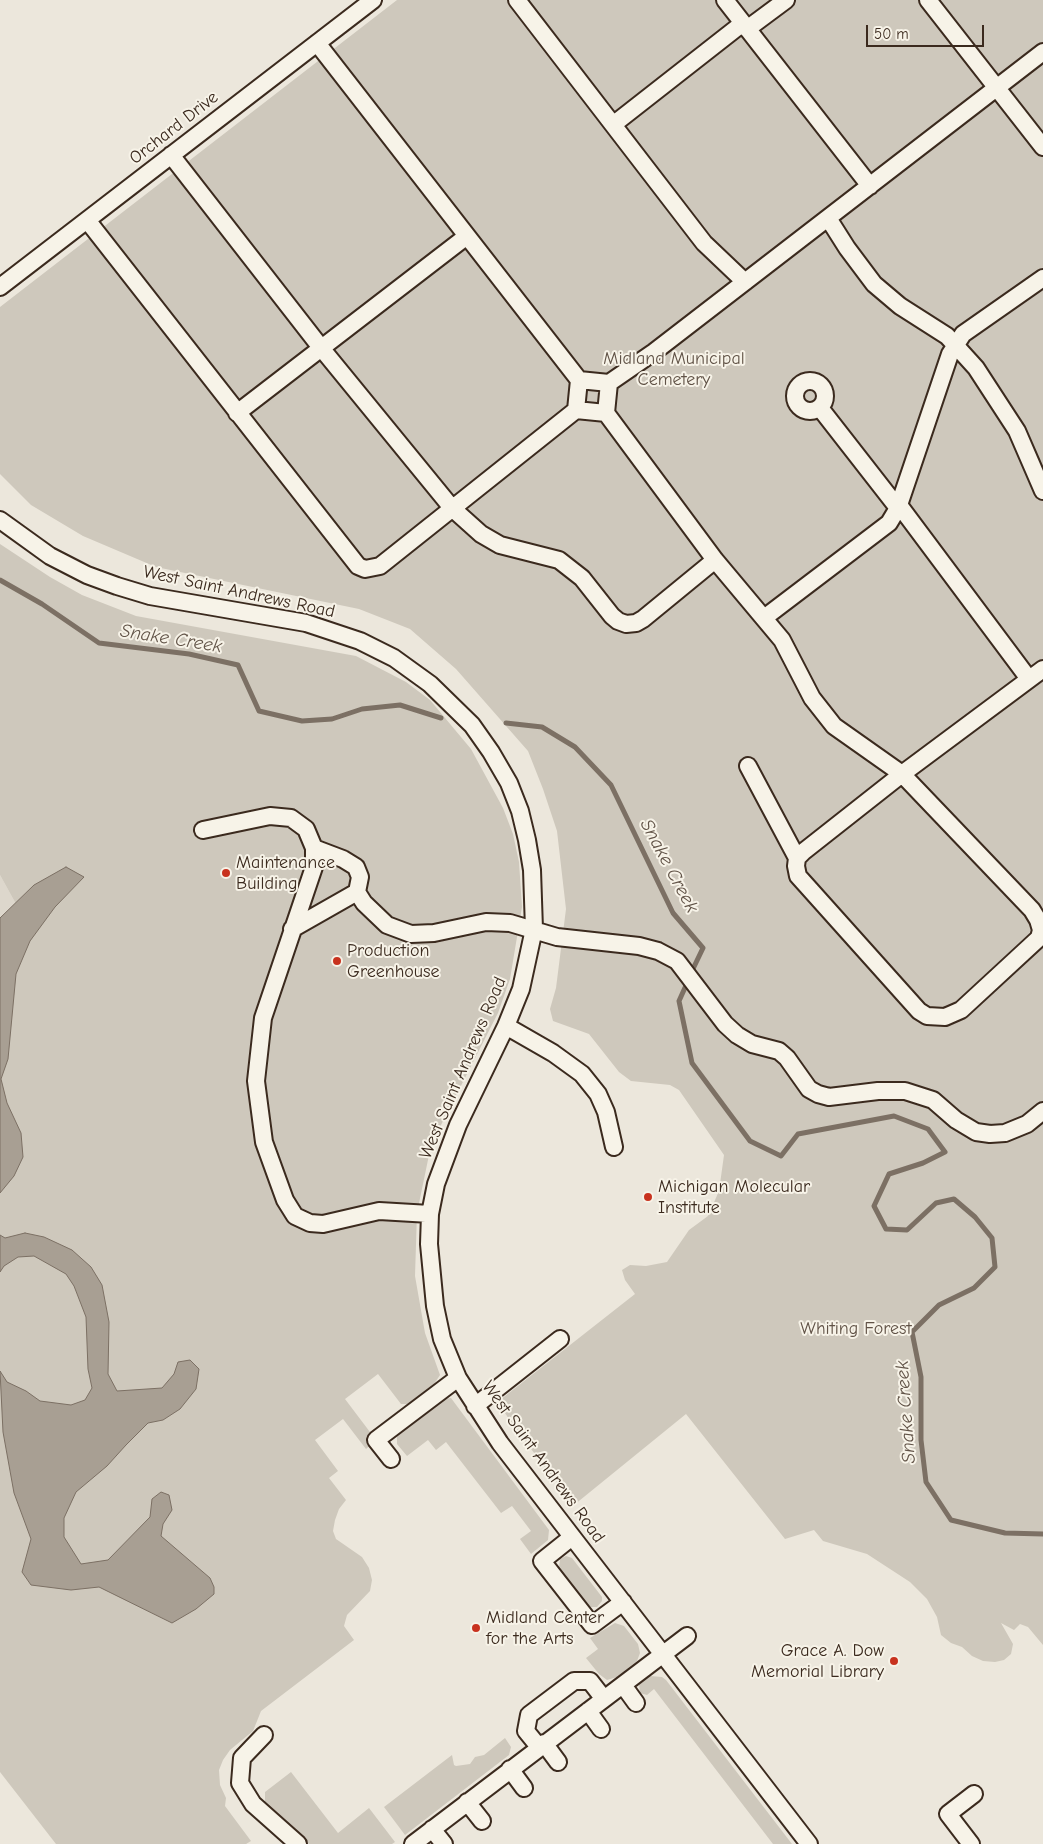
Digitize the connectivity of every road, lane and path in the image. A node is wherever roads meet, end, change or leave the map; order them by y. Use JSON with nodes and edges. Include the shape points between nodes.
{"nodes":[{"id":1,"x":373,"y":0,"type":"edge"},
{"id":2,"x":517,"y":0,"type":"edge"},
{"id":3,"x":725,"y":0,"type":"edge"},
{"id":4,"x":786,"y":0,"type":"edge"},
{"id":5,"x":928,"y":0,"type":"edge"},
{"id":6,"x":745,"y":26,"type":"junction"},
{"id":7,"x":317,"y":43,"type":"junction"},
{"id":8,"x":1043,"y":52,"type":"edge"},
{"id":9,"x":996,"y":88,"type":"junction"},
{"id":10,"x":614,"y":124,"type":"junction"},
{"id":11,"x":1043,"y":147,"type":"edge"},
{"id":12,"x":171,"y":156,"type":"junction"},
{"id":13,"x":870,"y":186,"type":"junction"},
{"id":14,"x":828,"y":218,"type":"junction"},
{"id":15,"x":86,"y":220,"type":"junction"},
{"id":16,"x":467,"y":236,"type":"junction"},
{"id":17,"x":1043,"y":278,"type":"edge"},
{"id":18,"x":745,"y":282,"type":"junction"},
{"id":19,"x":0,"y":287,"type":"edge"},
{"id":20,"x":956,"y":345,"type":"junction"},
{"id":21,"x":322,"y":349,"type":"junction"},
{"id":22,"x":579,"y":380,"type":"junction"},
{"id":23,"x":609,"y":383,"type":"junction"},
{"id":24,"x":820,"y":408,"type":"dead end"},
{"id":25,"x":576,"y":410,"type":"junction"},
{"id":26,"x":606,"y":413,"type":"junction"},
{"id":27,"x":237,"y":414,"type":"junction"},
{"id":28,"x":1043,"y":490,"type":"edge"},
{"id":29,"x":898,"y":507,"type":"junction"},
{"id":30,"x":452,"y":508,"type":"junction"},
{"id":31,"x":0,"y":520,"type":"edge"},
{"id":32,"x":715,"y":560,"type":"junction"},
{"id":33,"x":764,"y":618,"type":"junction"},
{"id":34,"x":1043,"y":669,"type":"edge"},
{"id":35,"x":1029,"y":679,"type":"junction"},
{"id":36,"x":748,"y":766,"type":"dead end"},
{"id":37,"x":902,"y":774,"type":"junction"},
{"id":38,"x":203,"y":830,"type":"dead end"},
{"id":39,"x":314,"y":848,"type":"junction"},
{"id":40,"x":797,"y":858,"type":"junction"},
{"id":41,"x":357,"y":892,"type":"junction"},
{"id":42,"x":292,"y":929,"type":"junction"},
{"id":43,"x":534,"y":929,"type":"junction"},
{"id":44,"x":506,"y":1026,"type":"junction"},
{"id":45,"x":1043,"y":1111,"type":"edge"},
{"id":46,"x":614,"y":1147,"type":"dead end"},
{"id":47,"x":430,"y":1214,"type":"junction"},
{"id":48,"x":560,"y":1339,"type":"dead end"},
{"id":49,"x":458,"y":1378,"type":"junction"},
{"id":50,"x":475,"y":1406,"type":"junction"},
{"id":51,"x":391,"y":1459,"type":"dead end"},
{"id":52,"x":572,"y":1536,"type":"junction"},
{"id":53,"x":623,"y":1602,"type":"junction"},
{"id":54,"x":686,"y":1636,"type":"dead end"},
{"id":55,"x":663,"y":1655,"type":"junction"},
{"id":56,"x":622,"y":1685,"type":"junction"},
{"id":57,"x":604,"y":1699,"type":"junction"},
{"id":58,"x":636,"y":1703,"type":"dead end"},
{"id":59,"x":588,"y":1711,"type":"junction"},
{"id":60,"x":601,"y":1729,"type":"dead end"},
{"id":61,"x":264,"y":1735,"type":"dead end"},
{"id":62,"x":541,"y":1745,"type":"junction"},
{"id":63,"x":558,"y":1762,"type":"dead end"},
{"id":64,"x":510,"y":1769,"type":"junction"},
{"id":65,"x":524,"y":1788,"type":"dead end"},
{"id":66,"x":974,"y":1794,"type":"dead end"},
{"id":67,"x":467,"y":1802,"type":"junction"},
{"id":68,"x":482,"y":1820,"type":"dead end"},
{"id":69,"x":432,"y":1829,"type":"junction"},
{"id":70,"x":298,"y":1844,"type":"edge"},
{"id":71,"x":413,"y":1844,"type":"edge"},
{"id":72,"x":444,"y":1844,"type":"edge"},
{"id":73,"x":809,"y":1844,"type":"edge"},
{"id":74,"x":971,"y":1844,"type":"edge"}],
"edges":[{"from":1,"to":7,"type":"street","name":"Orchard Drive"},
{"from":2,"to":10,"type":"street"},
{"from":3,"to":6,"type":"street"},
{"from":4,"to":6,"type":"street"},
{"from":5,"to":9,"type":"street"},
{"from":6,"to":10,"type":"street"},
{"from":6,"to":13,"type":"street"},
{"from":7,"to":12,"type":"street","name":"Orchard Drive"},
{"from":7,"to":16,"type":"street"},
{"from":8,"to":9,"type":"street"},
{"from":9,"to":11,"type":"street"},
{"from":9,"to":13,"type":"street"},
{"from":10,"to":18,"type":"street","via":[[704,243]]},
{"from":12,"to":15,"type":"street","name":"Orchard Drive"},
{"from":12,"to":21,"type":"street"},
{"from":13,"to":14,"type":"street"},
{"from":14,"to":18,"type":"street"},
{"from":14,"to":20,"type":"street","via":[[874,284]]},
{"from":15,"to":19,"type":"street","name":"Orchard Drive"},
{"from":15,"to":27,"type":"street"},
{"from":16,"to":21,"type":"street"},
{"from":16,"to":22,"type":"street"},
{"from":17,"to":20,"type":"street","via":[[963,334]]},
{"from":18,"to":23,"type":"street"},
{"from":20,"to":28,"type":"street","via":[[1005,410]]},
{"from":20,"to":29,"type":"street","via":[[950,354]]},
{"from":21,"to":27,"type":"street"},
{"from":21,"to":30,"type":"street"},
{"from":22,"to":23,"type":"street"},
{"from":22,"to":25,"type":"street"},
{"from":23,"to":26,"type":"street"},
{"from":24,"to":29,"type":"street"},
{"from":25,"to":26,"type":"street"},
{"from":25,"to":30,"type":"street"},
{"from":26,"to":32,"type":"street"},
{"from":27,"to":30,"type":"street","via":[[358,566],[365,569],[380,566]]},
{"from":29,"to":33,"type":"street","via":[[889,523]]},
{"from":29,"to":35,"type":"street"},
{"from":30,"to":32,"type":"street","via":[[492,542],[559,560],[582,578],[618,622],[626,624],[643,619]]},
{"from":31,"to":43,"type":"street","name":"West Saint Andrews Road","via":[[50,556],[94,577],[150,596],[333,630],[394,658],[430,684],[472,726],[509,783],[527,840],[533,880]]},
{"from":32,"to":33,"type":"street"},
{"from":33,"to":37,"type":"street","via":[[782,640],[812,698],[834,726]]},
{"from":34,"to":35,"type":"street"},
{"from":35,"to":37,"type":"street"},
{"from":36,"to":40,"type":"street"},
{"from":37,"to":40,"type":"street"},
{"from":37,"to":40,"type":"street","via":[[1032,910],[1041,930],[1032,946],[961,1010],[936,1018],[919,1011],[798,876]]},
{"from":38,"to":39,"type":"street","via":[[270,816],[291,818],[306,829]]},
{"from":39,"to":41,"type":"street","via":[[356,867],[360,876]]},
{"from":39,"to":42,"type":"street","via":[[314,867]]},
{"from":41,"to":42,"type":"street"},
{"from":41,"to":43,"type":"street","via":[[387,925],[411,934],[434,933],[486,922]]},
{"from":42,"to":47,"type":"street","via":[[264,1018],[256,1082],[264,1142],[285,1200],[295,1216],[310,1223],[323,1224],[379,1211]]},
{"from":43,"to":44,"type":"street","name":"West Saint Andrews Road","via":[[522,989]]},
{"from":43,"to":45,"type":"street","via":[[566,939],[639,946],[677,961],[736,1034],[752,1044],[779,1051],[809,1089],[830,1097],[905,1091],[932,1100],[976,1132],[990,1134],[1005,1133],[1027,1124]]},
{"from":44,"to":46,"type":"street","via":[[582,1074],[598,1094],[606,1112]]},
{"from":44,"to":47,"type":"street","name":"West Saint Andrews Road","via":[[446,1154]]},
{"from":47,"to":49,"type":"street","name":"West Saint Andrews Road","via":[[429,1244],[435,1306],[442,1339]]},
{"from":48,"to":50,"type":"street"},
{"from":49,"to":50,"type":"street","name":"West Saint Andrews Road"},
{"from":49,"to":51,"type":"street","via":[[376,1440]]},
{"from":50,"to":52,"type":"street","name":"West Saint Andrews Road"},
{"from":52,"to":53,"type":"street","name":"West Saint Andrews Road"},
{"from":52,"to":53,"type":"street","via":[[542,1561],[592,1625]]},
{"from":53,"to":55,"type":"street","name":"West Saint Andrews Road"},
{"from":54,"to":55,"type":"street"},
{"from":55,"to":56,"type":"street"},
{"from":55,"to":73,"type":"street","name":"West Saint Andrews Road"},
{"from":56,"to":57,"type":"street"},
{"from":56,"to":58,"type":"street"},
{"from":57,"to":59,"type":"street"},
{"from":57,"to":62,"type":"street","via":[[590,1681],[574,1681],[529,1715],[526,1731]]},
{"from":59,"to":60,"type":"street"},
{"from":59,"to":62,"type":"street"},
{"from":61,"to":70,"type":"street","via":[[242,1758],[240,1783],[253,1804]]},
{"from":62,"to":63,"type":"street"},
{"from":62,"to":64,"type":"street"},
{"from":64,"to":65,"type":"street"},
{"from":64,"to":67,"type":"street"},
{"from":66,"to":74,"type":"street","via":[[948,1814]]},
{"from":67,"to":68,"type":"street"},
{"from":67,"to":69,"type":"street"},
{"from":69,"to":71,"type":"street"},
{"from":69,"to":72,"type":"street"}]}
